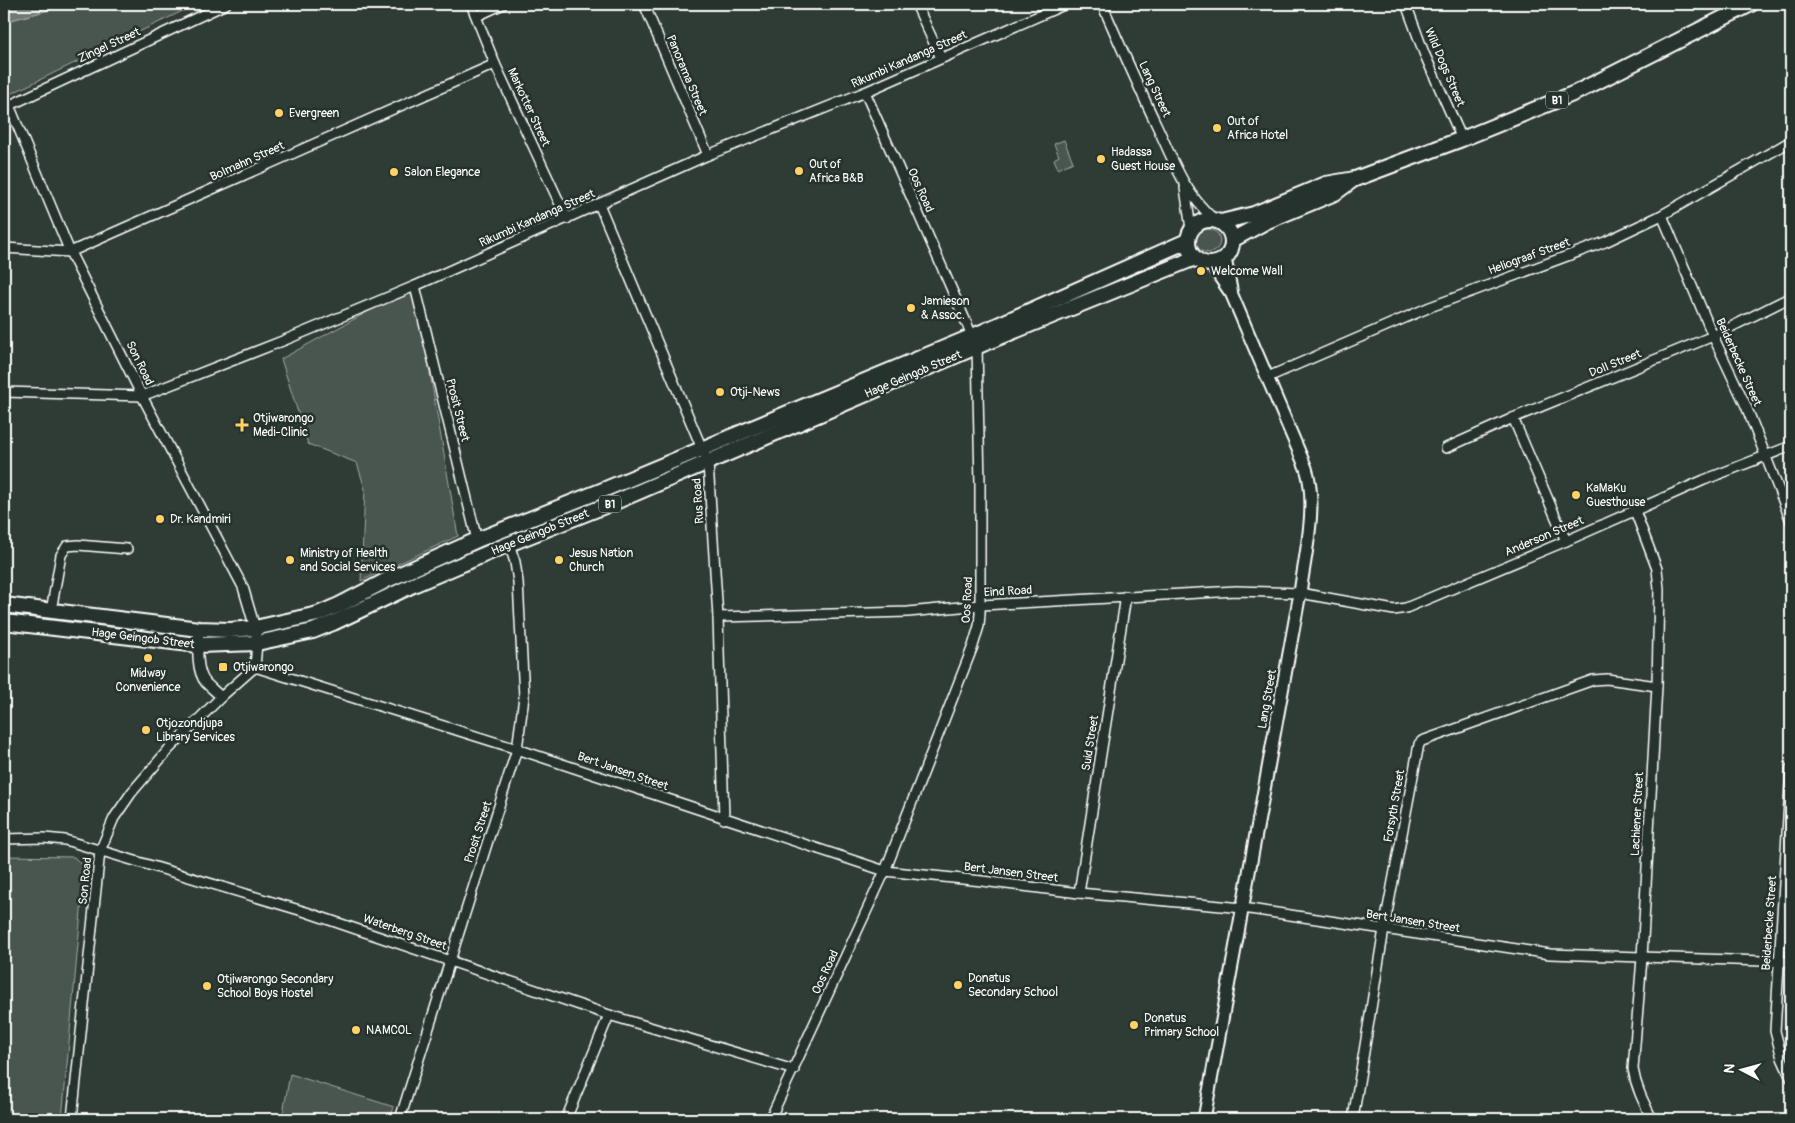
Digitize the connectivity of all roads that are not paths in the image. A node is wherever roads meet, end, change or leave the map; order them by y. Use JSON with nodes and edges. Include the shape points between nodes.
{"nodes":[{"id":1,"x":226,"y":4,"type":"edge"},
{"id":2,"x":471,"y":4,"type":"edge"},
{"id":3,"x":504,"y":4,"type":"edge"},
{"id":4,"x":644,"y":4,"type":"edge"},
{"id":5,"x":916,"y":4,"type":"edge"},
{"id":6,"x":1066,"y":4,"type":"edge"},
{"id":7,"x":1102,"y":4,"type":"edge"},
{"id":8,"x":1406,"y":4,"type":"edge"},
{"id":9,"x":1751,"y":4,"type":"edge"},
{"id":10,"x":477,"y":16,"type":"junction"},
{"id":11,"x":941,"y":58,"type":"junction"},
{"id":12,"x":495,"y":64,"type":"junction"},
{"id":13,"x":865,"y":92,"type":"junction"},
{"id":14,"x":7,"y":107,"type":"edge"},
{"id":15,"x":1462,"y":139,"type":"junction"},
{"id":16,"x":1791,"y":141,"type":"edge"},
{"id":17,"x":708,"y":155,"type":"junction"},
{"id":18,"x":1355,"y":179,"type":"junction"},
{"id":19,"x":1184,"y":185,"type":"junction"},
{"id":20,"x":599,"y":204,"type":"junction"},
{"id":21,"x":1662,"y":215,"type":"junction"},
{"id":22,"x":567,"y":219,"type":"junction"},
{"id":23,"x":1218,"y":221,"type":"junction"},
{"id":24,"x":1189,"y":235,"type":"junction"},
{"id":25,"x":1232,"y":240,"type":"junction"},
{"id":26,"x":4,"y":248,"type":"edge"},
{"id":27,"x":70,"y":252,"type":"junction"},
{"id":28,"x":1195,"y":258,"type":"junction"},
{"id":29,"x":1225,"y":258,"type":"junction"},
{"id":30,"x":1211,"y":264,"type":"junction"},
{"id":31,"x":415,"y":286,"type":"junction"},
{"id":32,"x":1232,"y":295,"type":"junction"},
{"id":33,"x":1791,"y":297,"type":"edge"},
{"id":34,"x":1713,"y":336,"type":"junction"},
{"id":35,"x":975,"y":341,"type":"junction"},
{"id":36,"x":1268,"y":377,"type":"junction"},
{"id":37,"x":4,"y":392,"type":"edge"},
{"id":38,"x":142,"y":396,"type":"junction"},
{"id":39,"x":1513,"y":418,"type":"junction"},
{"id":40,"x":1791,"y":446,"type":"edge"},
{"id":41,"x":702,"y":448,"type":"junction"},
{"id":42,"x":1446,"y":448,"type":"dead end"},
{"id":43,"x":1765,"y":456,"type":"junction"},
{"id":44,"x":708,"y":463,"type":"junction"},
{"id":45,"x":1635,"y":511,"type":"junction"},
{"id":46,"x":1791,"y":521,"type":"edge"},
{"id":47,"x":477,"y":540,"type":"junction"},
{"id":48,"x":1566,"y":541,"type":"junction"},
{"id":49,"x":509,"y":544,"type":"junction"},
{"id":50,"x":127,"y":550,"type":"dead end"},
{"id":51,"x":1300,"y":593,"type":"junction"},
{"id":52,"x":1126,"y":596,"type":"junction"},
{"id":53,"x":4,"y":605,"type":"edge"},
{"id":54,"x":981,"y":605,"type":"junction"},
{"id":55,"x":51,"y":611,"type":"junction"},
{"id":56,"x":718,"y":617,"type":"junction"},
{"id":57,"x":4,"y":622,"type":"edge"},
{"id":58,"x":152,"y":623,"type":"junction"},
{"id":59,"x":256,"y":628,"type":"junction"},
{"id":60,"x":199,"y":629,"type":"junction"},
{"id":61,"x":150,"y":639,"type":"junction"},
{"id":62,"x":257,"y":643,"type":"junction"},
{"id":63,"x":198,"y":645,"type":"junction"},
{"id":64,"x":255,"y":668,"type":"junction"},
{"id":65,"x":1657,"y":686,"type":"junction"},
{"id":66,"x":221,"y":697,"type":"junction"},
{"id":67,"x":517,"y":749,"type":"junction"},
{"id":68,"x":1791,"y":768,"type":"edge"},
{"id":69,"x":724,"y":819,"type":"junction"},
{"id":70,"x":4,"y":839,"type":"edge"},
{"id":71,"x":100,"y":851,"type":"junction"},
{"id":72,"x":885,"y":871,"type":"junction"},
{"id":73,"x":1079,"y":893,"type":"junction"},
{"id":74,"x":1244,"y":908,"type":"junction"},
{"id":75,"x":1384,"y":929,"type":"junction"},
{"id":76,"x":1642,"y":958,"type":"junction"},
{"id":77,"x":450,"y":960,"type":"junction"},
{"id":78,"x":1778,"y":962,"type":"junction"},
{"id":79,"x":1791,"y":962,"type":"edge"},
{"id":80,"x":608,"y":1015,"type":"junction"},
{"id":81,"x":794,"y":1070,"type":"junction"},
{"id":82,"x":1791,"y":1078,"type":"edge"},
{"id":83,"x":72,"y":1119,"type":"edge"},
{"id":84,"x":400,"y":1119,"type":"edge"},
{"id":85,"x":566,"y":1119,"type":"edge"},
{"id":86,"x":770,"y":1119,"type":"edge"},
{"id":87,"x":1204,"y":1119,"type":"edge"},
{"id":88,"x":1353,"y":1119,"type":"edge"},
{"id":89,"x":1652,"y":1119,"type":"edge"}],
"edges":[{"from":1,"to":14,"type":"street","name":"Zingel Street"},
{"from":2,"to":10,"type":"street","name":"Markotter Street"},
{"from":3,"to":10,"type":"street"},
{"from":4,"to":17,"type":"street","name":"Panorama Street"},
{"from":5,"to":11,"type":"street"},
{"from":6,"to":11,"type":"street","name":"Rikumbi Kandanga Street"},
{"from":7,"to":19,"type":"street","name":"Lang Street"},
{"from":8,"to":15,"type":"street","name":"Wild Dogs Street"},
{"from":9,"to":15,"type":"highway","number":"B1","via":[[1575,93]]},
{"from":10,"to":12,"type":"street","name":"Markotter Street"},
{"from":11,"to":13,"type":"street","name":"Rikumbi Kandanga Street"},
{"from":12,"to":22,"type":"street","name":"Markotter Street"},
{"from":12,"to":27,"type":"street","name":"Bolmahn Street"},
{"from":13,"to":17,"type":"street","name":"Rikumbi Kandanga Street"},
{"from":13,"to":35,"type":"street","name":"Oos Road"},
{"from":14,"to":27,"type":"street","name":"Son Road"},
{"from":15,"to":18,"type":"highway","number":"B1"},
{"from":16,"to":21,"type":"street","name":"Heliograaf Street"},
{"from":17,"to":20,"type":"street","name":"Rikumbi Kandanga Street"},
{"from":18,"to":23,"type":"highway","number":"B1","via":[[1326,184],[1249,216]]},
{"from":18,"to":25,"type":"highway","number":"B1","via":[[1335,193],[1265,222]]},
{"from":19,"to":23,"type":"street","name":"Lang Street","via":[[1204,211]]},
{"from":19,"to":24,"type":"street","name":"Lang Street"},
{"from":20,"to":22,"type":"street","name":"Rikumbi Kandanga Street"},
{"from":20,"to":41,"type":"street","name":"Rus Road"},
{"from":21,"to":34,"type":"street","name":"Beiderbecke Street"},
{"from":21,"to":36,"type":"street","name":"Heliograaf Street","via":[[1605,242],[1430,307]]},
{"from":22,"to":31,"type":"street","name":"Rikumbi Kandanga Street"},
{"from":23,"to":24,"type":"highway","name":"Hage Geingob Street","number":"B1","via":[[1201,221]]},
{"from":23,"to":25,"type":"highway","via":[[1230,233]]},
{"from":24,"to":28,"type":"highway","via":[[1189,250]]},
{"from":24,"to":35,"type":"highway","name":"Hage Geingob Street","number":"B1"},
{"from":25,"to":29,"type":"highway","via":[[1232,247]]},
{"from":26,"to":27,"type":"street","name":"Bolmahn Street"},
{"from":27,"to":38,"type":"street","name":"Son Road"},
{"from":28,"to":30,"type":"highway"},
{"from":28,"to":35,"type":"highway","name":"Hage Geingob Street","number":"B1"},
{"from":29,"to":30,"type":"highway"},
{"from":29,"to":32,"type":"street","name":"Lang Street"},
{"from":30,"to":32,"type":"street","name":"Lang Street"},
{"from":31,"to":38,"type":"street","name":"Rikumbi Kandanga Street"},
{"from":31,"to":47,"type":"street","name":"Prosit Street"},
{"from":32,"to":36,"type":"street","name":"Lang Street"},
{"from":33,"to":34,"type":"street","name":"Doll Street"},
{"from":34,"to":39,"type":"street","name":"Doll Street"},
{"from":34,"to":43,"type":"street","name":"Beiderbecke Street"},
{"from":35,"to":41,"type":"highway","name":"Hage Geingob Street","number":"B1"},
{"from":35,"to":44,"type":"highway","name":"Hage Geingob Street","number":"B1"},
{"from":35,"to":54,"type":"street","name":"Oos Road"},
{"from":36,"to":51,"type":"street","name":"Lang Street","via":[[1309,477],[1311,508]]},
{"from":37,"to":38,"type":"street","name":"Rikumbi Kandanga Street"},
{"from":38,"to":59,"type":"street","name":"Son Road","via":[[242,587]]},
{"from":39,"to":42,"type":"street","name":"Doll Street"},
{"from":39,"to":48,"type":"street"},
{"from":40,"to":43,"type":"street","name":"Anderson Street"},
{"from":41,"to":44,"type":"street","name":"Rus Road"},
{"from":41,"to":47,"type":"highway","name":"Hage Geingob Street","number":"B1"},
{"from":43,"to":45,"type":"street","name":"Anderson Street"},
{"from":43,"to":46,"type":"street","name":"Beiderbecke Street"},
{"from":44,"to":49,"type":"highway","name":"Hage Geingob Street","number":"B1"},
{"from":44,"to":56,"type":"street","name":"Rus Road"},
{"from":45,"to":48,"type":"street","name":"Anderson Street"},
{"from":45,"to":65,"type":"street","name":"Lachiener Street","via":[[1657,569]]},
{"from":47,"to":59,"type":"highway","name":"Hage Geingob Street","number":"B1","via":[[318,614]]},
{"from":48,"to":51,"type":"street","name":"Anderson Street","via":[[1406,608],[1394,610]]},
{"from":49,"to":62,"type":"highway","name":"Hage Geingob Street","number":"B1","via":[[333,623]]},
{"from":49,"to":67,"type":"street","name":"Prosit Street","via":[[518,582],[524,696]]},
{"from":50,"to":55,"type":"street","via":[[67,546],[61,555]]},
{"from":51,"to":52,"type":"street","name":"Eind Road","via":[[1236,591]]},
{"from":51,"to":74,"type":"street","name":"Lang Street"},
{"from":52,"to":54,"type":"street","name":"Eind Road"},
{"from":52,"to":73,"type":"street","name":"Suid Street"},
{"from":53,"to":55,"type":"highway","name":"Hage Geingob Street","number":"B1"},
{"from":54,"to":56,"type":"street","name":"Eind Road","via":[[908,612]]},
{"from":54,"to":72,"type":"street","name":"Oos Road","via":[[973,646]]},
{"from":55,"to":58,"type":"highway","name":"Hage Geingob Street","number":"B1"},
{"from":56,"to":69,"type":"street","name":"Rus Road"},
{"from":57,"to":61,"type":"highway","name":"Hage Geingob Street","number":"B1"},
{"from":58,"to":60,"type":"highway","name":"Hage Geingob Street","number":"B1"},
{"from":58,"to":61,"type":"highway"},
{"from":59,"to":60,"type":"highway","name":"Hage Geingob Street","number":"B1"},
{"from":59,"to":62,"type":"street","name":"Son Road"},
{"from":60,"to":63,"type":"street"},
{"from":61,"to":63,"type":"highway","name":"Hage Geingob Street","number":"B1"},
{"from":62,"to":63,"type":"highway","name":"Hage Geingob Street","number":"B1"},
{"from":62,"to":64,"type":"street"},
{"from":63,"to":66,"type":"street","via":[[201,673],[206,683]]},
{"from":64,"to":66,"type":"street","name":"Son Road"},
{"from":64,"to":67,"type":"street","name":"Bert Jansen Street"},
{"from":65,"to":75,"type":"street","name":"Forsyth Street","via":[[1593,680],[1422,741],[1418,747]]},
{"from":65,"to":76,"type":"street","name":"Lachiener Street"},
{"from":66,"to":71,"type":"street","name":"Son Road","via":[[132,792],[114,818]]},
{"from":67,"to":69,"type":"street","name":"Bert Jansen Street"},
{"from":67,"to":77,"type":"street","name":"Prosit Street"},
{"from":68,"to":78,"type":"street","name":"Beiderbecke Street"},
{"from":69,"to":72,"type":"street","name":"Bert Jansen Street"},
{"from":70,"to":71,"type":"street","name":"Waterberg Street","via":[[65,840]]},
{"from":71,"to":77,"type":"street","name":"Waterberg Street","via":[[306,912]]},
{"from":71,"to":83,"type":"street","name":"Son Road"},
{"from":72,"to":73,"type":"street","name":"Bert Jansen Street"},
{"from":72,"to":81,"type":"street","name":"Oos Road"},
{"from":73,"to":74,"type":"street","name":"Bert Jansen Street"},
{"from":74,"to":75,"type":"street","name":"Bert Jansen Street"},
{"from":74,"to":87,"type":"street","name":"Lang Street"},
{"from":75,"to":76,"type":"street","name":"Bert Jansen Street","via":[[1550,954]]},
{"from":75,"to":88,"type":"street","name":"Forsyth Street"},
{"from":76,"to":78,"type":"street","name":"Bert Jansen Street"},
{"from":76,"to":89,"type":"street","name":"Lachiener Street","via":[[1634,1069],[1635,1083]]},
{"from":77,"to":80,"type":"street","name":"Waterberg Street"},
{"from":77,"to":84,"type":"street","name":"Prosit Street"},
{"from":78,"to":79,"type":"street","name":"Bert Jansen Street"},
{"from":78,"to":82,"type":"street","name":"Beiderbecke Street","via":[[1775,1031]]},
{"from":80,"to":81,"type":"street","name":"Waterberg Street"},
{"from":80,"to":85,"type":"street"},
{"from":81,"to":86,"type":"street","name":"Oos Road"}]}
